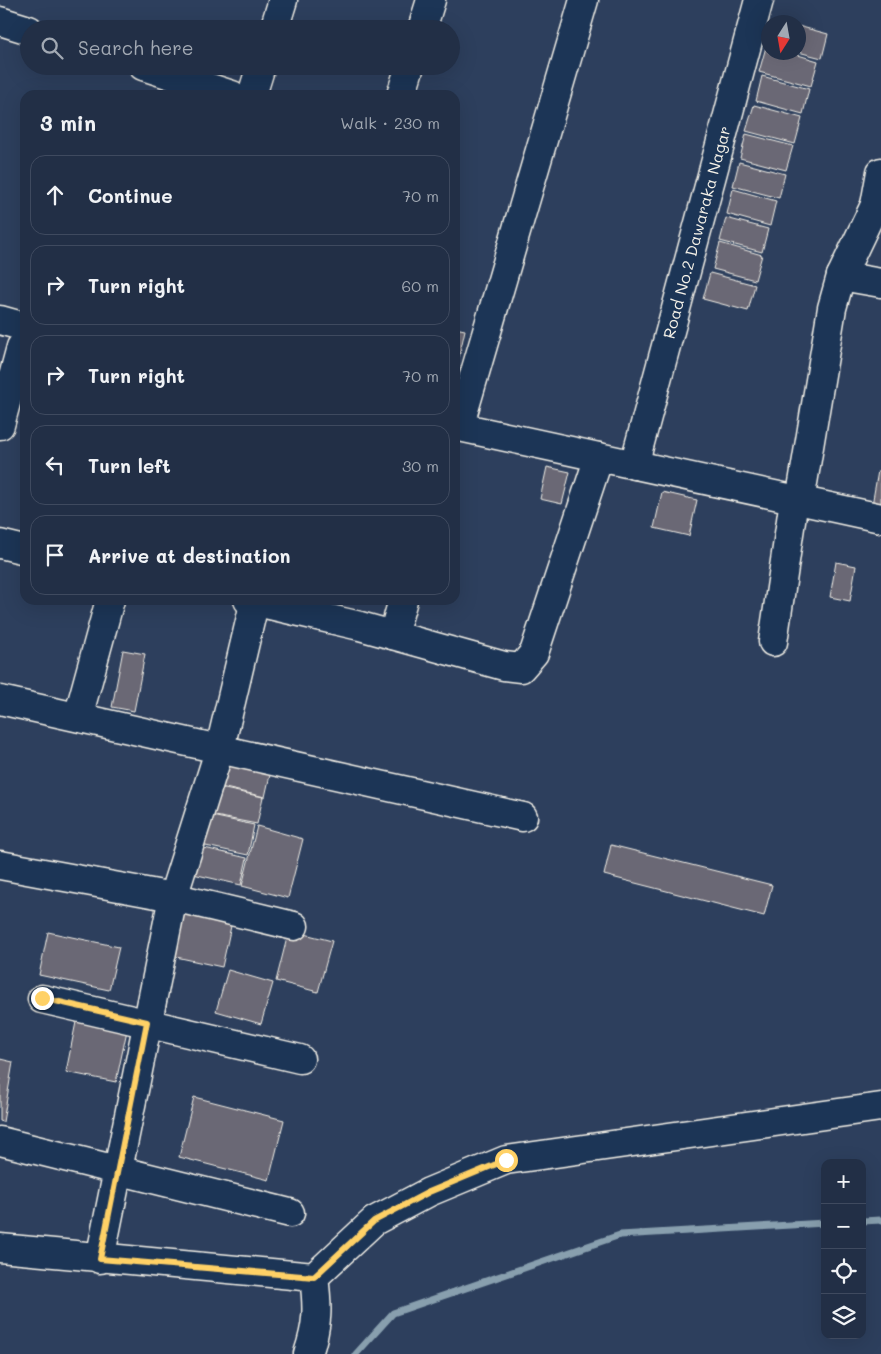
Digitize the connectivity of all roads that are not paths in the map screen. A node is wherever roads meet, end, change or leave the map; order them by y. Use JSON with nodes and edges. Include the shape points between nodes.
{"nodes":[{"id":1,"x":283,"y":0,"type":"edge"},
{"id":2,"x":431,"y":0,"type":"edge"},
{"id":3,"x":584,"y":0,"type":"edge"},
{"id":4,"x":759,"y":0,"type":"edge"},
{"id":5,"x":277,"y":20,"type":"edge"},
{"id":6,"x":425,"y":20,"type":"edge"},
{"id":7,"x":0,"y":21,"type":"edge"},
{"id":8,"x":20,"y":27,"type":"edge"},
{"id":9,"x":171,"y":75,"type":"edge"},
{"id":10,"x":258,"y":75,"type":"edge"},
{"id":11,"x":408,"y":75,"type":"edge"},
{"id":12,"x":217,"y":90,"type":"edge"},
{"id":13,"x":254,"y":90,"type":"edge"},
{"id":14,"x":403,"y":90,"type":"edge"},
{"id":15,"x":881,"y":172,"type":"edge"},
{"id":16,"x":878,"y":206,"type":"edge"},
{"id":17,"x":841,"y":276,"type":"junction"},
{"id":18,"x":881,"y":283,"type":"edge"},
{"id":19,"x":0,"y":320,"type":"edge"},
{"id":20,"x":20,"y":326,"type":"edge"},
{"id":21,"x":20,"y":351,"type":"edge"},
{"id":22,"x":460,"y":416,"type":"edge"},
{"id":23,"x":0,"y":425,"type":"edge"},
{"id":24,"x":460,"y":427,"type":"edge"},
{"id":25,"x":599,"y":457,"type":"junction"},
{"id":26,"x":634,"y":465,"type":"junction"},
{"id":27,"x":797,"y":501,"type":"junction"},
{"id":28,"x":881,"y":518,"type":"edge"},
{"id":29,"x":0,"y":544,"type":"edge"},
{"id":30,"x":20,"y":549,"type":"edge"},
{"id":31,"x":109,"y":605,"type":"edge"},
{"id":32,"x":252,"y":605,"type":"edge"},
{"id":33,"x":273,"y":605,"type":"edge"},
{"id":34,"x":402,"y":605,"type":"edge"},
{"id":35,"x":393,"y":635,"type":"junction"},
{"id":36,"x":773,"y":642,"type":"dead end"},
{"id":37,"x":0,"y":700,"type":"edge"},
{"id":38,"x":78,"y":718,"type":"junction"},
{"id":39,"x":220,"y":748,"type":"junction"},
{"id":40,"x":523,"y":817,"type":"dead end"},
{"id":41,"x":0,"y":865,"type":"edge"},
{"id":42,"x":173,"y":897,"type":"junction"},
{"id":43,"x":294,"y":926,"type":"dead end"},
{"id":44,"x":42,"y":998,"type":"dead end"},
{"id":45,"x":147,"y":1022,"type":"junction"},
{"id":46,"x":300,"y":1059,"type":"dead end"},
{"id":47,"x":881,"y":1107,"type":"edge"},
{"id":48,"x":0,"y":1141,"type":"edge"},
{"id":49,"x":118,"y":1171,"type":"junction"},
{"id":50,"x":290,"y":1213,"type":"dead end"},
{"id":51,"x":0,"y":1248,"type":"edge"},
{"id":52,"x":100,"y":1259,"type":"junction"},
{"id":53,"x":314,"y":1277,"type":"junction"},
{"id":54,"x":308,"y":1354,"type":"edge"}],
"edges":[{"from":1,"to":5,"type":"street"},
{"from":2,"to":6,"type":"street"},
{"from":3,"to":22,"type":"street"},
{"from":4,"to":26,"type":"street","name":"Road No.2 Dawaraka Nagar"},
{"from":7,"to":8,"type":"street"},
{"from":9,"to":12,"type":"street"},
{"from":10,"to":13,"type":"street"},
{"from":11,"to":14,"type":"street"},
{"from":15,"to":16,"type":"street"},
{"from":16,"to":17,"type":"street"},
{"from":17,"to":18,"type":"street"},
{"from":17,"to":27,"type":"street","via":[[832,308]]},
{"from":19,"to":20,"type":"street"},
{"from":21,"to":23,"type":"street"},
{"from":24,"to":25,"type":"street"},
{"from":25,"to":26,"type":"street"},
{"from":25,"to":35,"type":"street","via":[[534,653],[520,668]]},
{"from":26,"to":27,"type":"street"},
{"from":27,"to":28,"type":"street"},
{"from":27,"to":36,"type":"street"},
{"from":29,"to":30,"type":"street"},
{"from":31,"to":38,"type":"street"},
{"from":32,"to":39,"type":"street"},
{"from":33,"to":35,"type":"street"},
{"from":34,"to":35,"type":"street"},
{"from":37,"to":38,"type":"street"},
{"from":38,"to":39,"type":"street"},
{"from":39,"to":40,"type":"street"},
{"from":39,"to":42,"type":"street"},
{"from":41,"to":42,"type":"street"},
{"from":42,"to":43,"type":"street"},
{"from":42,"to":45,"type":"street"},
{"from":44,"to":45,"type":"street"},
{"from":45,"to":46,"type":"street"},
{"from":45,"to":49,"type":"street"},
{"from":47,"to":53,"type":"street","via":[[506,1160],[429,1192],[374,1221]]},
{"from":48,"to":49,"type":"street"},
{"from":49,"to":50,"type":"street"},
{"from":49,"to":52,"type":"street"},
{"from":51,"to":52,"type":"street"},
{"from":52,"to":53,"type":"street"},
{"from":53,"to":54,"type":"street","via":[[318,1309]]}]}
